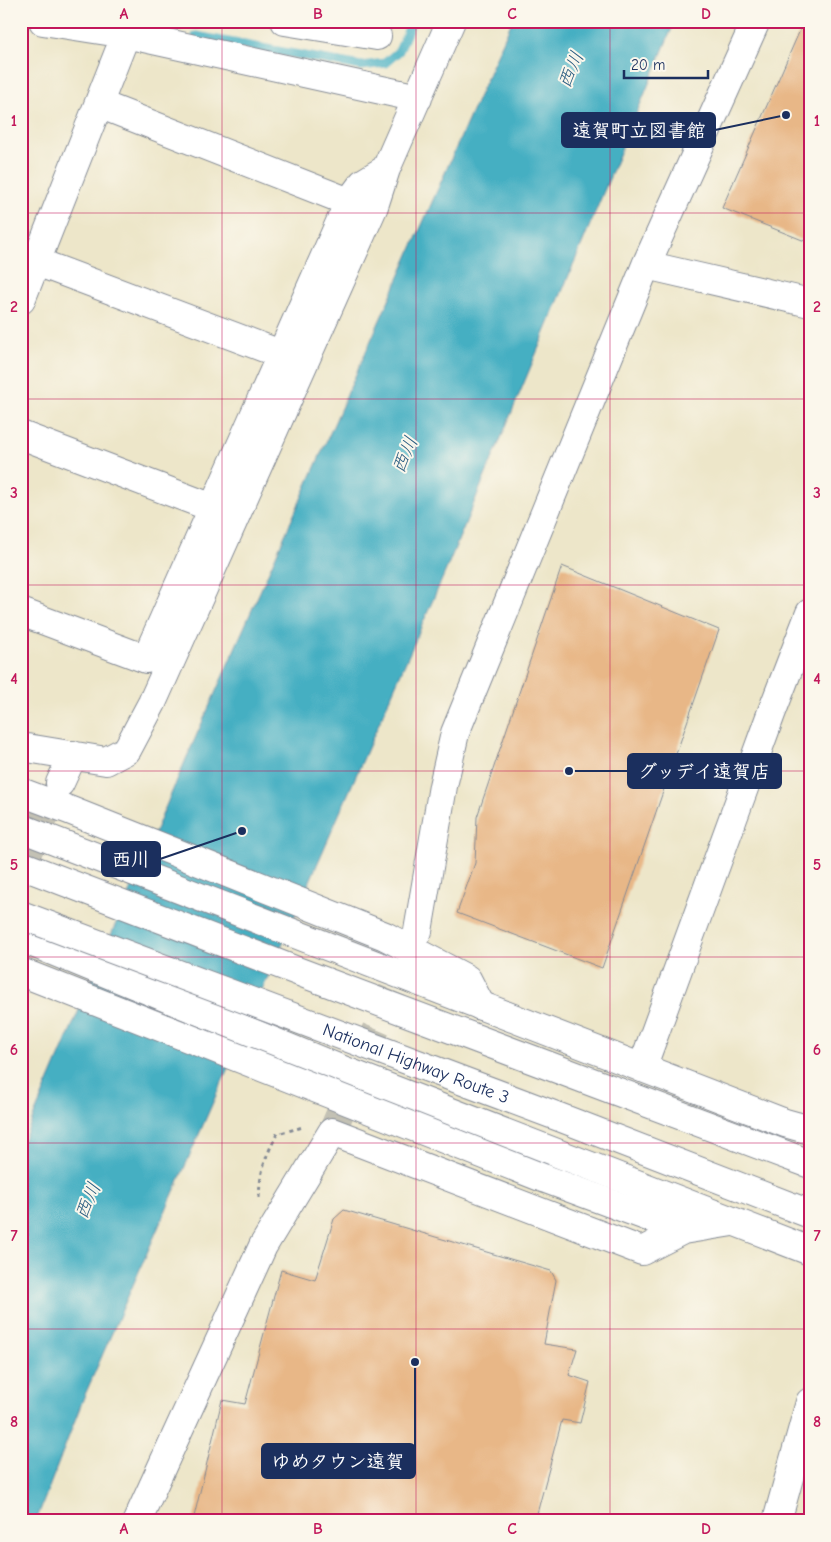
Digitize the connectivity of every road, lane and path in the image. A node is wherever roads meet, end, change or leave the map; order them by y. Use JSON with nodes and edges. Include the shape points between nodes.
{"nodes":[{"id":1,"x":43,"y":21,"type":"edge"},
{"id":2,"x":285,"y":21,"type":"edge"},
{"id":3,"x":451,"y":21,"type":"edge"},
{"id":4,"x":756,"y":21,"type":"edge"},
{"id":5,"x":126,"y":34,"type":"junction"},
{"id":6,"x":377,"y":36,"type":"dead end"},
{"id":7,"x":418,"y":98,"type":"junction"},
{"id":8,"x":99,"y":104,"type":"junction"},
{"id":9,"x":386,"y":169,"type":"junction"},
{"id":10,"x":350,"y":202,"type":"junction"},
{"id":11,"x":29,"y":259,"type":"edge"},
{"id":12,"x":646,"y":264,"type":"junction"},
{"id":13,"x":21,"y":300,"type":"edge"},
{"id":14,"x":810,"y":303,"type":"edge"},
{"id":15,"x":283,"y":354,"type":"junction"},
{"id":16,"x":21,"y":435,"type":"edge"},
{"id":17,"x":213,"y":508,"type":"junction"},
{"id":18,"x":21,"y":612,"type":"edge"},
{"id":19,"x":810,"y":613,"type":"edge"},
{"id":20,"x":21,"y":747,"type":"edge"},
{"id":21,"x":73,"y":755,"type":"junction"},
{"id":22,"x":60,"y":783,"type":"tunnel mouth"},
{"id":23,"x":21,"y":792,"type":"edge"},
{"id":24,"x":21,"y":828,"type":"edge"},
{"id":25,"x":21,"y":865,"type":"edge"},
{"id":26,"x":21,"y":915,"type":"edge"},
{"id":27,"x":418,"y":932,"type":"tunnel mouth"},
{"id":28,"x":21,"y":938,"type":"edge"},
{"id":29,"x":21,"y":972,"type":"edge"},
{"id":30,"x":481,"y":1006,"type":"junction"},
{"id":31,"x":642,"y":1068,"type":"junction"},
{"id":32,"x":810,"y":1130,"type":"edge"},
{"id":33,"x":810,"y":1164,"type":"edge"},
{"id":34,"x":810,"y":1214,"type":"edge"},
{"id":35,"x":732,"y":1222,"type":"junction"},
{"id":36,"x":683,"y":1230,"type":"junction"},
{"id":37,"x":810,"y":1251,"type":"edge"},
{"id":38,"x":810,"y":1402,"type":"edge"},
{"id":39,"x":137,"y":1521,"type":"edge"},
{"id":40,"x":777,"y":1521,"type":"edge"}],
"edges":[{"from":1,"to":5,"type":"main road"},
{"from":2,"to":6,"type":"main road"},
{"from":3,"to":7,"type":"main road"},
{"from":4,"to":12,"type":"main road"},
{"from":5,"to":7,"type":"main road"},
{"from":5,"to":8,"type":"main road"},
{"from":7,"to":9,"type":"main road"},
{"from":8,"to":10,"type":"main road"},
{"from":8,"to":11,"type":"main road"},
{"from":9,"to":10,"type":"main road","via":[[363,183]]},
{"from":9,"to":21,"type":"main road","via":[[374,206],[152,703],[127,750],[106,761]]},
{"from":10,"to":15,"type":"main road"},
{"from":11,"to":13,"type":"main road"},
{"from":11,"to":15,"type":"main road"},
{"from":12,"to":14,"type":"main road"},
{"from":12,"to":27,"type":"main road","via":[[455,733],[442,786]]},
{"from":15,"to":17,"type":"main road"},
{"from":16,"to":17,"type":"main road"},
{"from":17,"to":18,"type":"main road","via":[[146,659]]},
{"from":19,"to":31,"type":"main road"},
{"from":20,"to":21,"type":"main road"},
{"from":21,"to":22,"type":"main road"},
{"from":23,"to":30,"type":"main road","via":[[385,936],[467,979]]},
{"from":24,"to":30,"type":"main road"},
{"from":25,"to":33,"type":"main road","bridge":true},
{"from":26,"to":34,"type":"main road","name":"National Highway Route 3","bridge":true},
{"from":28,"to":35,"type":"main road","via":[[340,1069]]},
{"from":29,"to":36,"type":"main road","bridge":true},
{"from":30,"to":31,"type":"main road"},
{"from":31,"to":32,"type":"main road"},
{"from":35,"to":36,"type":"main road"},
{"from":35,"to":37,"type":"main road"},
{"from":36,"to":39,"type":"main road","via":[[642,1251],[332,1132],[263,1246]]},
{"from":38,"to":40,"type":"main road"}]}
